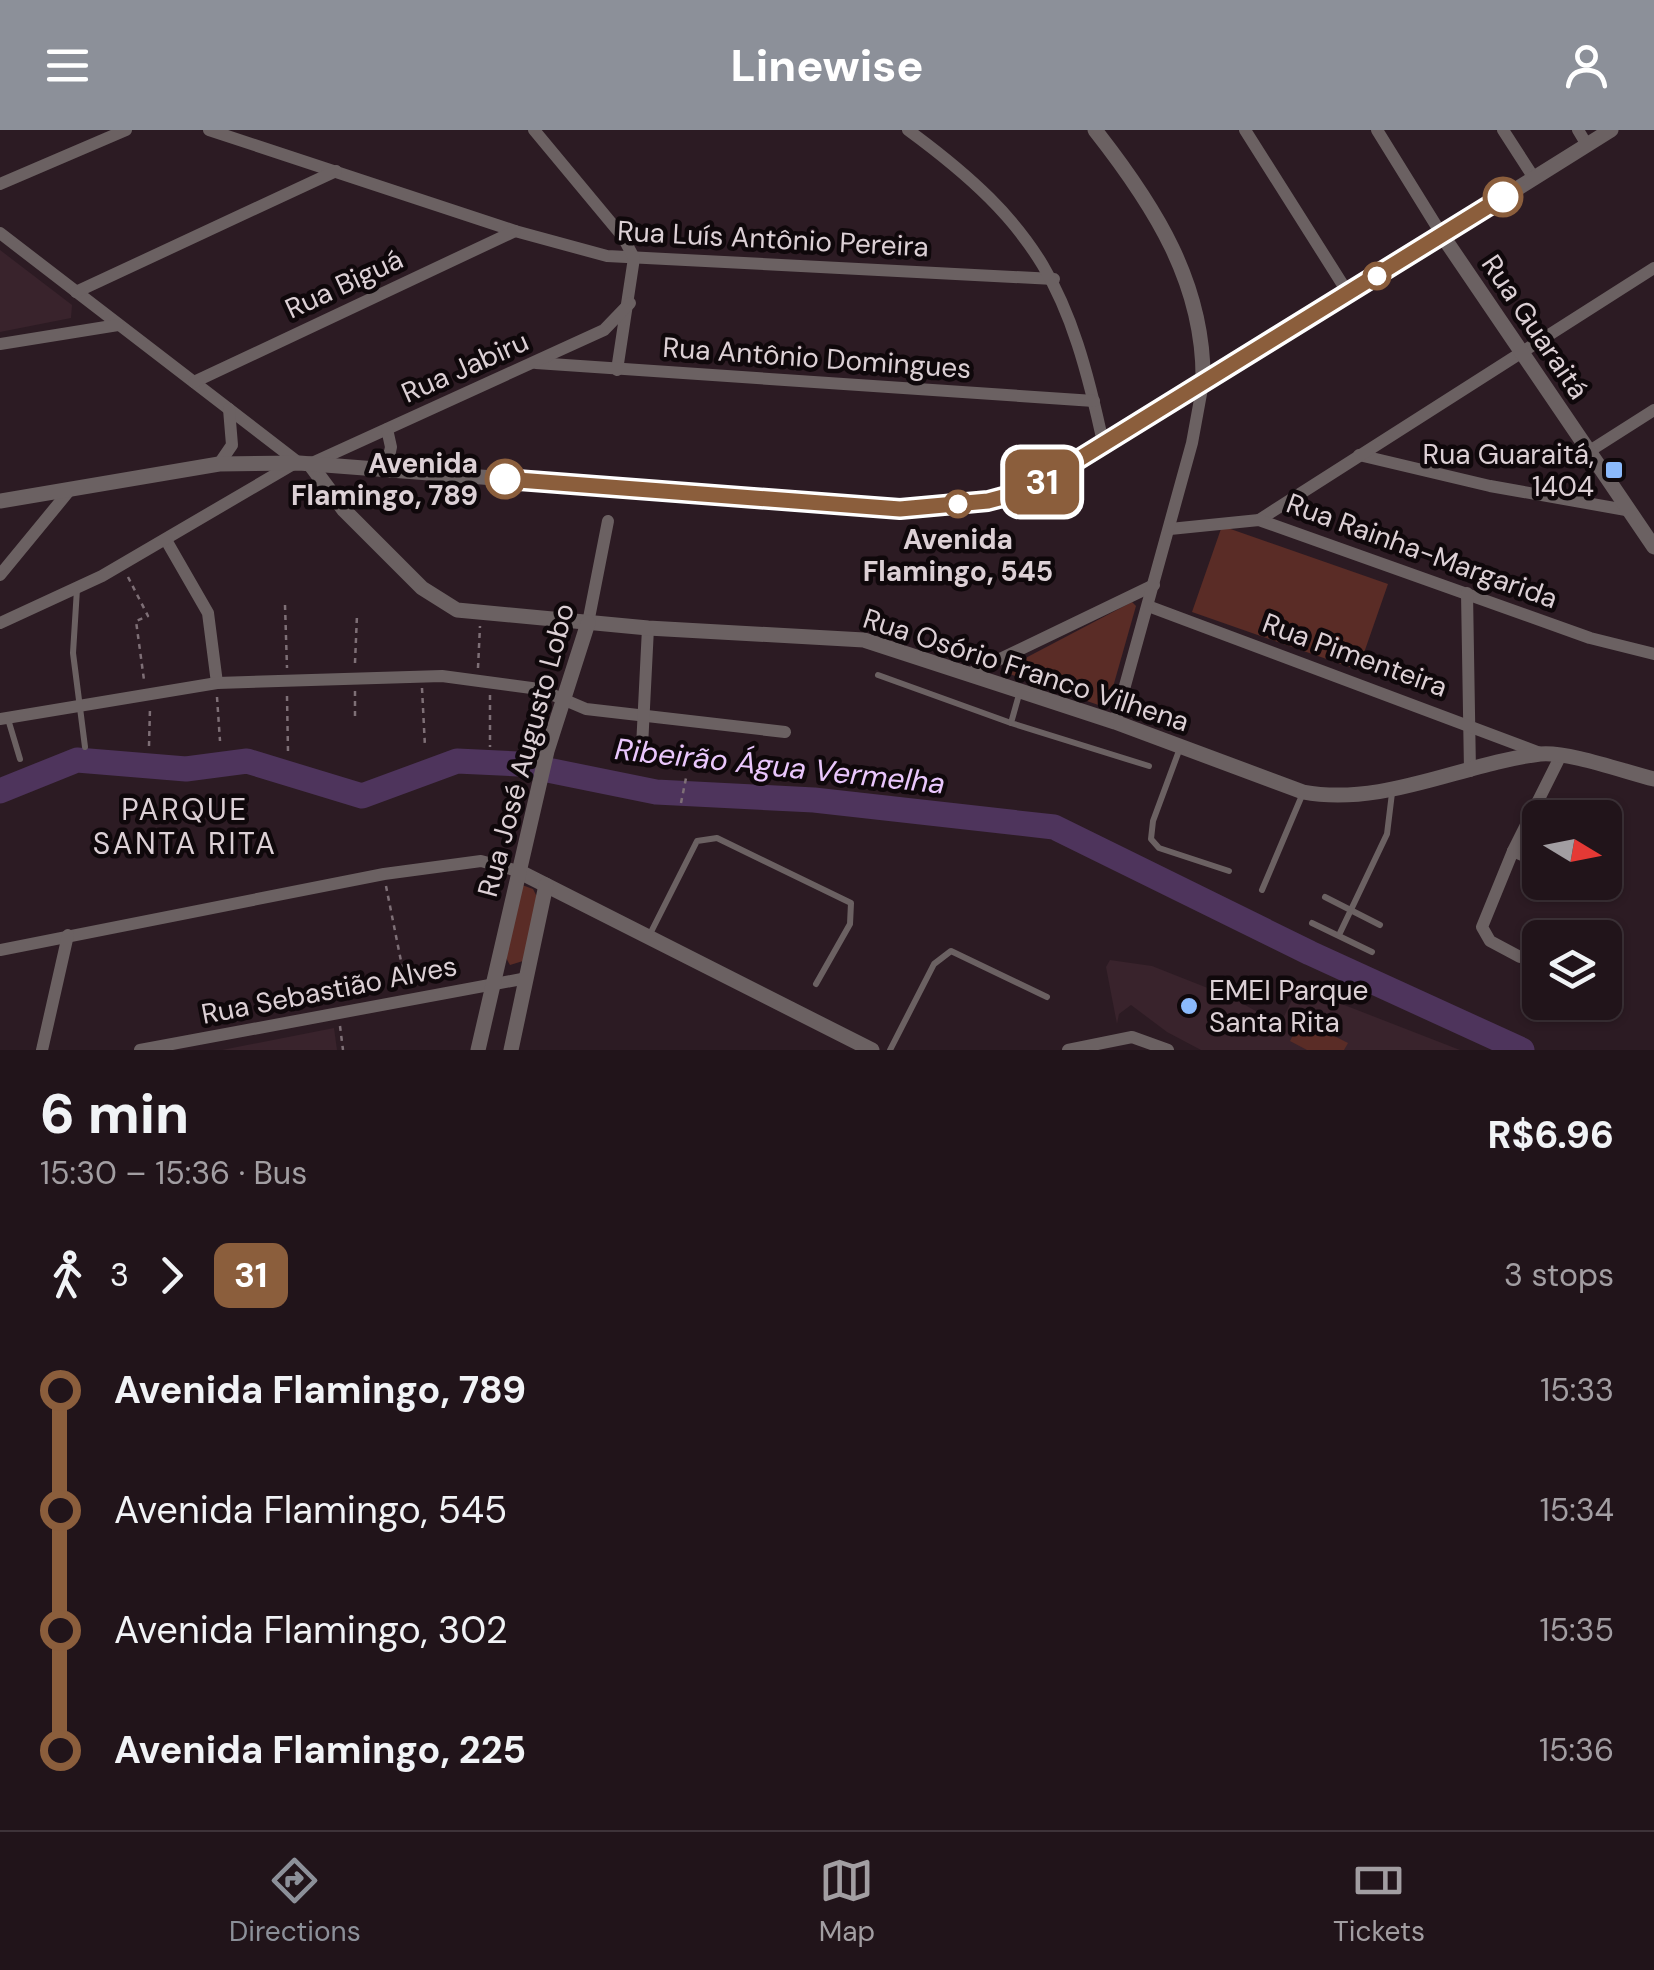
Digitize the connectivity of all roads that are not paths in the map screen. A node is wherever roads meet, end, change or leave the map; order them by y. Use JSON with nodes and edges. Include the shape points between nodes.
{"nodes":[{"id":1,"x":126,"y":130,"type":"edge"},
{"id":2,"x":210,"y":130,"type":"edge"},
{"id":3,"x":534,"y":130,"type":"edge"},
{"id":4,"x":908,"y":130,"type":"edge"},
{"id":5,"x":1095,"y":130,"type":"edge"},
{"id":6,"x":1245,"y":130,"type":"edge"},
{"id":7,"x":1377,"y":130,"type":"edge"},
{"id":8,"x":1503,"y":130,"type":"edge"},
{"id":9,"x":1578,"y":130,"type":"edge"},
{"id":10,"x":1611,"y":130,"type":"edge"},
{"id":11,"x":1588,"y":145,"type":"junction"},
{"id":12,"x":336,"y":172,"type":"junction"},
{"id":13,"x":1534,"y":178,"type":"junction"},
{"id":14,"x":0,"y":184,"type":"edge"},
{"id":15,"x":515,"y":231,"type":"junction"},
{"id":16,"x":0,"y":234,"type":"edge"},
{"id":17,"x":1442,"y":235,"type":"junction"},
{"id":18,"x":634,"y":258,"type":"junction"},
{"id":19,"x":1654,"y":268,"type":"edge"},
{"id":20,"x":1054,"y":279,"type":"junction"},
{"id":21,"x":76,"y":292,"type":"junction"},
{"id":22,"x":1348,"y":294,"type":"junction"},
{"id":23,"x":630,"y":302,"type":"junction"},
{"id":24,"x":118,"y":325,"type":"junction"},
{"id":25,"x":0,"y":344,"type":"edge"},
{"id":26,"x":1524,"y":352,"type":"junction"},
{"id":27,"x":536,"y":362,"type":"junction"},
{"id":28,"x":617,"y":370,"type":"junction"},
{"id":29,"x":194,"y":382,"type":"junction"},
{"id":30,"x":1203,"y":383,"type":"junction"},
{"id":31,"x":1094,"y":401,"type":"junction"},
{"id":32,"x":229,"y":410,"type":"junction"},
{"id":33,"x":1654,"y":410,"type":"edge"},
{"id":34,"x":387,"y":429,"type":"junction"},
{"id":35,"x":1104,"y":447,"type":"junction"},
{"id":36,"x":1588,"y":452,"type":"junction"},
{"id":37,"x":1358,"y":456,"type":"junction"},
{"id":38,"x":302,"y":463,"type":"junction"},
{"id":39,"x":219,"y":464,"type":"junction"},
{"id":40,"x":386,"y":470,"type":"junction"},
{"id":41,"x":69,"y":491,"type":"junction"},
{"id":42,"x":0,"y":501,"type":"edge"},
{"id":43,"x":1626,"y":510,"type":"junction"},
{"id":44,"x":1260,"y":520,"type":"junction"},
{"id":45,"x":608,"y":521,"type":"dead end"},
{"id":46,"x":1170,"y":529,"type":"junction"},
{"id":47,"x":166,"y":540,"type":"junction"},
{"id":48,"x":1654,"y":546,"type":"edge"},
{"id":49,"x":0,"y":575,"type":"edge"},
{"id":50,"x":1154,"y":584,"type":"junction"},
{"id":51,"x":78,"y":588,"type":"junction"},
{"id":52,"x":1466,"y":593,"type":"junction"},
{"id":53,"x":1148,"y":606,"type":"junction"},
{"id":54,"x":0,"y":623,"type":"edge"},
{"id":55,"x":588,"y":623,"type":"junction"},
{"id":56,"x":648,"y":628,"type":"junction"},
{"id":57,"x":1654,"y":654,"type":"edge"},
{"id":58,"x":971,"y":673,"type":"junction"},
{"id":59,"x":878,"y":674,"type":"dead end"},
{"id":60,"x":217,"y":682,"type":"junction"},
{"id":61,"x":1020,"y":690,"type":"junction"},
{"id":62,"x":564,"y":700,"type":"junction"},
{"id":63,"x":80,"y":705,"type":"junction"},
{"id":64,"x":644,"y":717,"type":"junction"},
{"id":65,"x":4,"y":719,"type":"edge"},
{"id":66,"x":1115,"y":722,"type":"junction"},
{"id":67,"x":1011,"y":723,"type":"junction"},
{"id":68,"x":1472,"y":725,"type":"junction"},
{"id":69,"x":784,"y":732,"type":"dead end"},
{"id":70,"x":1180,"y":746,"type":"junction"},
{"id":71,"x":85,"y":747,"type":"dead end"},
{"id":72,"x":642,"y":748,"type":"dead end"},
{"id":73,"x":1543,"y":754,"type":"junction"},
{"id":74,"x":1560,"y":758,"type":"junction"},
{"id":75,"x":20,"y":759,"type":"dead end"},
{"id":76,"x":1148,"y":766,"type":"dead end"},
{"id":77,"x":1470,"y":771,"type":"junction"},
{"id":78,"x":1654,"y":779,"type":"edge"},
{"id":79,"x":1392,"y":788,"type":"junction"},
{"id":80,"x":1303,"y":792,"type":"junction"},
{"id":81,"x":1513,"y":851,"type":"junction"},
{"id":82,"x":1522,"y":855,"type":"edge"},
{"id":83,"x":518,"y":871,"type":"junction"},
{"id":84,"x":1229,"y":872,"type":"dead end"},
{"id":85,"x":546,"y":884,"type":"junction"},
{"id":86,"x":1262,"y":890,"type":"dead end"},
{"id":87,"x":1324,"y":897,"type":"dead end"},
{"id":88,"x":1350,"y":910,"type":"junction"},
{"id":89,"x":1312,"y":922,"type":"dead end"},
{"id":90,"x":1380,"y":925,"type":"dead end"},
{"id":91,"x":68,"y":935,"type":"junction"},
{"id":92,"x":1339,"y":935,"type":"junction"},
{"id":93,"x":647,"y":939,"type":"junction"},
{"id":94,"x":0,"y":950,"type":"edge"},
{"id":95,"x":1372,"y":952,"type":"dead end"},
{"id":96,"x":1520,"y":957,"type":"dead end"},
{"id":97,"x":527,"y":978,"type":"junction"},
{"id":98,"x":816,"y":984,"type":"dead end"},
{"id":99,"x":492,"y":985,"type":"junction"},
{"id":100,"x":1048,"y":997,"type":"dead end"},
{"id":101,"x":868,"y":1048,"type":"edge"},
{"id":102,"x":42,"y":1050,"type":"edge"},
{"id":103,"x":140,"y":1050,"type":"edge"},
{"id":104,"x":478,"y":1050,"type":"edge"},
{"id":105,"x":511,"y":1050,"type":"edge"},
{"id":106,"x":846,"y":1050,"type":"edge"},
{"id":107,"x":890,"y":1050,"type":"edge"},
{"id":108,"x":1068,"y":1050,"type":"edge"},
{"id":109,"x":1168,"y":1050,"type":"edge"}],
"edges":[{"from":1,"to":14,"type":"street"},
{"from":2,"to":12,"type":"street","name":"Rua Luís Antônio Pereira"},
{"from":3,"to":18,"type":"street"},
{"from":4,"to":20,"type":"street","via":[[1007,212]]},
{"from":5,"to":30,"type":"street","via":[[1142,190],[1172,244],[1204,339]]},
{"from":6,"to":22,"type":"street"},
{"from":7,"to":17,"type":"street"},
{"from":8,"to":13,"type":"street"},
{"from":9,"to":11,"type":"street"},
{"from":10,"to":11,"type":"street"},
{"from":11,"to":13,"type":"street"},
{"from":12,"to":15,"type":"street","name":"Rua Luís Antônio Pereira"},
{"from":12,"to":21,"type":"street"},
{"from":13,"to":17,"type":"street"},
{"from":15,"to":18,"type":"street","name":"Rua Luís Antônio Pereira"},
{"from":15,"to":29,"type":"street","name":"Rua Biguá"},
{"from":16,"to":21,"type":"street"},
{"from":17,"to":22,"type":"street"},
{"from":17,"to":26,"type":"street","name":"Rua Guaraitá"},
{"from":18,"to":20,"type":"street","name":"Rua Luís Antônio Pereira"},
{"from":18,"to":23,"type":"street"},
{"from":19,"to":26,"type":"street"},
{"from":20,"to":31,"type":"street"},
{"from":21,"to":24,"type":"street"},
{"from":22,"to":30,"type":"street"},
{"from":23,"to":27,"type":"street","name":"Rua Jabiru","via":[[604,330]]},
{"from":23,"to":28,"type":"street"},
{"from":24,"to":25,"type":"street"},
{"from":24,"to":29,"type":"street"},
{"from":26,"to":36,"type":"street","name":"Rua Guaraitá"},
{"from":26,"to":37,"type":"street"},
{"from":27,"to":28,"type":"street","name":"Rua Antônio Domingues"},
{"from":27,"to":34,"type":"street","name":"Rua Jabiru"},
{"from":28,"to":31,"type":"street","name":"Rua Antônio Domingues"},
{"from":29,"to":32,"type":"street"},
{"from":30,"to":35,"type":"street"},
{"from":30,"to":46,"type":"street"},
{"from":31,"to":35,"type":"street"},
{"from":32,"to":38,"type":"street"},
{"from":32,"to":39,"type":"street","via":[[232,445]]},
{"from":33,"to":36,"type":"street"},
{"from":34,"to":38,"type":"street","name":"Rua Jabiru"},
{"from":34,"to":40,"type":"street"},
{"from":35,"to":40,"type":"street","via":[[1029,490],[900,509]]},
{"from":36,"to":43,"type":"street","name":"Rua Guaraitá"},
{"from":37,"to":43,"type":"street"},
{"from":37,"to":44,"type":"street"},
{"from":38,"to":39,"type":"street"},
{"from":38,"to":40,"type":"street"},
{"from":38,"to":47,"type":"street","name":"Rua Jabiru"},
{"from":38,"to":55,"type":"street","name":"Rua Osório Franco Vilhena","via":[[444,604],[481,614]]},
{"from":39,"to":41,"type":"street"},
{"from":41,"to":42,"type":"street"},
{"from":41,"to":49,"type":"street"},
{"from":43,"to":48,"type":"street","name":"Rua Guaraitá"},
{"from":44,"to":46,"type":"street","name":"Rua Rainha-Margarida"},
{"from":44,"to":52,"type":"street","name":"Rua Rainha-Margarida"},
{"from":45,"to":55,"type":"street","name":"Rua José Augusto Lobo"},
{"from":46,"to":50,"type":"street"},
{"from":47,"to":51,"type":"street","name":"Rua Jabiru"},
{"from":47,"to":60,"type":"street","via":[[208,612]]},
{"from":50,"to":53,"type":"street"},
{"from":50,"to":58,"type":"street"},
{"from":51,"to":54,"type":"street","name":"Rua Jabiru"},
{"from":51,"to":63,"type":"lane","via":[[74,654]]},
{"from":52,"to":57,"type":"street","name":"Rua Rainha-Margarida"},
{"from":52,"to":68,"type":"street"},
{"from":53,"to":66,"type":"street"},
{"from":53,"to":68,"type":"street","name":"Rua Pimenteira"},
{"from":55,"to":56,"type":"street","name":"Rua Osório Franco Vilhena"},
{"from":55,"to":62,"type":"street","name":"Rua José Augusto Lobo"},
{"from":56,"to":58,"type":"street","name":"Rua Osório Franco Vilhena","via":[[842,636]]},
{"from":56,"to":64,"type":"street"},
{"from":58,"to":61,"type":"street","name":"Rua Osório Franco Vilhena"},
{"from":59,"to":67,"type":"lane"},
{"from":60,"to":62,"type":"street","via":[[421,677],[539,688]]},
{"from":60,"to":63,"type":"street"},
{"from":61,"to":66,"type":"street","name":"Rua Osório Franco Vilhena"},
{"from":61,"to":67,"type":"lane"},
{"from":62,"to":64,"type":"street"},
{"from":62,"to":83,"type":"street","name":"Rua José Augusto Lobo"},
{"from":63,"to":65,"type":"street"},
{"from":63,"to":71,"type":"lane"},
{"from":64,"to":69,"type":"street"},
{"from":64,"to":72,"type":"street"},
{"from":65,"to":75,"type":"lane"},
{"from":66,"to":70,"type":"street","name":"Rua Osório Franco Vilhena"},
{"from":67,"to":76,"type":"lane"},
{"from":68,"to":73,"type":"street","name":"Rua Pimenteira"},
{"from":68,"to":77,"type":"street"},
{"from":70,"to":80,"type":"street","name":"Rua Osório Franco Vilhena"},
{"from":70,"to":84,"type":"lane","via":[[1151,839],[1159,848]]},
{"from":73,"to":74,"type":"street","name":"Rua Osório Franco Vilhena"},
{"from":73,"to":77,"type":"street","name":"Rua Osório Franco Vilhena"},
{"from":74,"to":78,"type":"street","name":"Rua Osório Franco Vilhena"},
{"from":74,"to":81,"type":"street"},
{"from":77,"to":79,"type":"street","name":"Rua Osório Franco Vilhena"},
{"from":79,"to":80,"type":"street","name":"Rua Osório Franco Vilhena","via":[[1345,797]]},
{"from":79,"to":88,"type":"lane","via":[[1387,834]]},
{"from":80,"to":86,"type":"lane"},
{"from":81,"to":82,"type":"street"},
{"from":81,"to":96,"type":"street","via":[[1482,927],[1490,941]]},
{"from":83,"to":85,"type":"street"},
{"from":83,"to":91,"type":"street","via":[[482,861],[384,874]]},
{"from":83,"to":99,"type":"street","name":"Rua José Augusto Lobo"},
{"from":85,"to":93,"type":"street"},
{"from":85,"to":97,"type":"street","name":"Rua José Augusto Lobo"},
{"from":87,"to":88,"type":"lane"},
{"from":88,"to":90,"type":"lane"},
{"from":88,"to":92,"type":"lane"},
{"from":89,"to":92,"type":"lane"},
{"from":91,"to":94,"type":"street"},
{"from":91,"to":102,"type":"street"},
{"from":92,"to":95,"type":"lane"},
{"from":93,"to":98,"type":"lane","via":[[697,841],[717,838],[851,903],[850,924]]},
{"from":93,"to":101,"type":"street"},
{"from":97,"to":99,"type":"street","name":"Rua Sebastião Alves"},
{"from":97,"to":105,"type":"street","name":"Rua José Augusto Lobo"},
{"from":99,"to":103,"type":"street","name":"Rua Sebastião Alves"},
{"from":99,"to":104,"type":"street","name":"Rua José Augusto Lobo"},
{"from":100,"to":107,"type":"lane","via":[[956,951],[945,952]]},
{"from":101,"to":106,"type":"street"},
{"from":108,"to":109,"type":"street","via":[[1132,1037]]}]}
